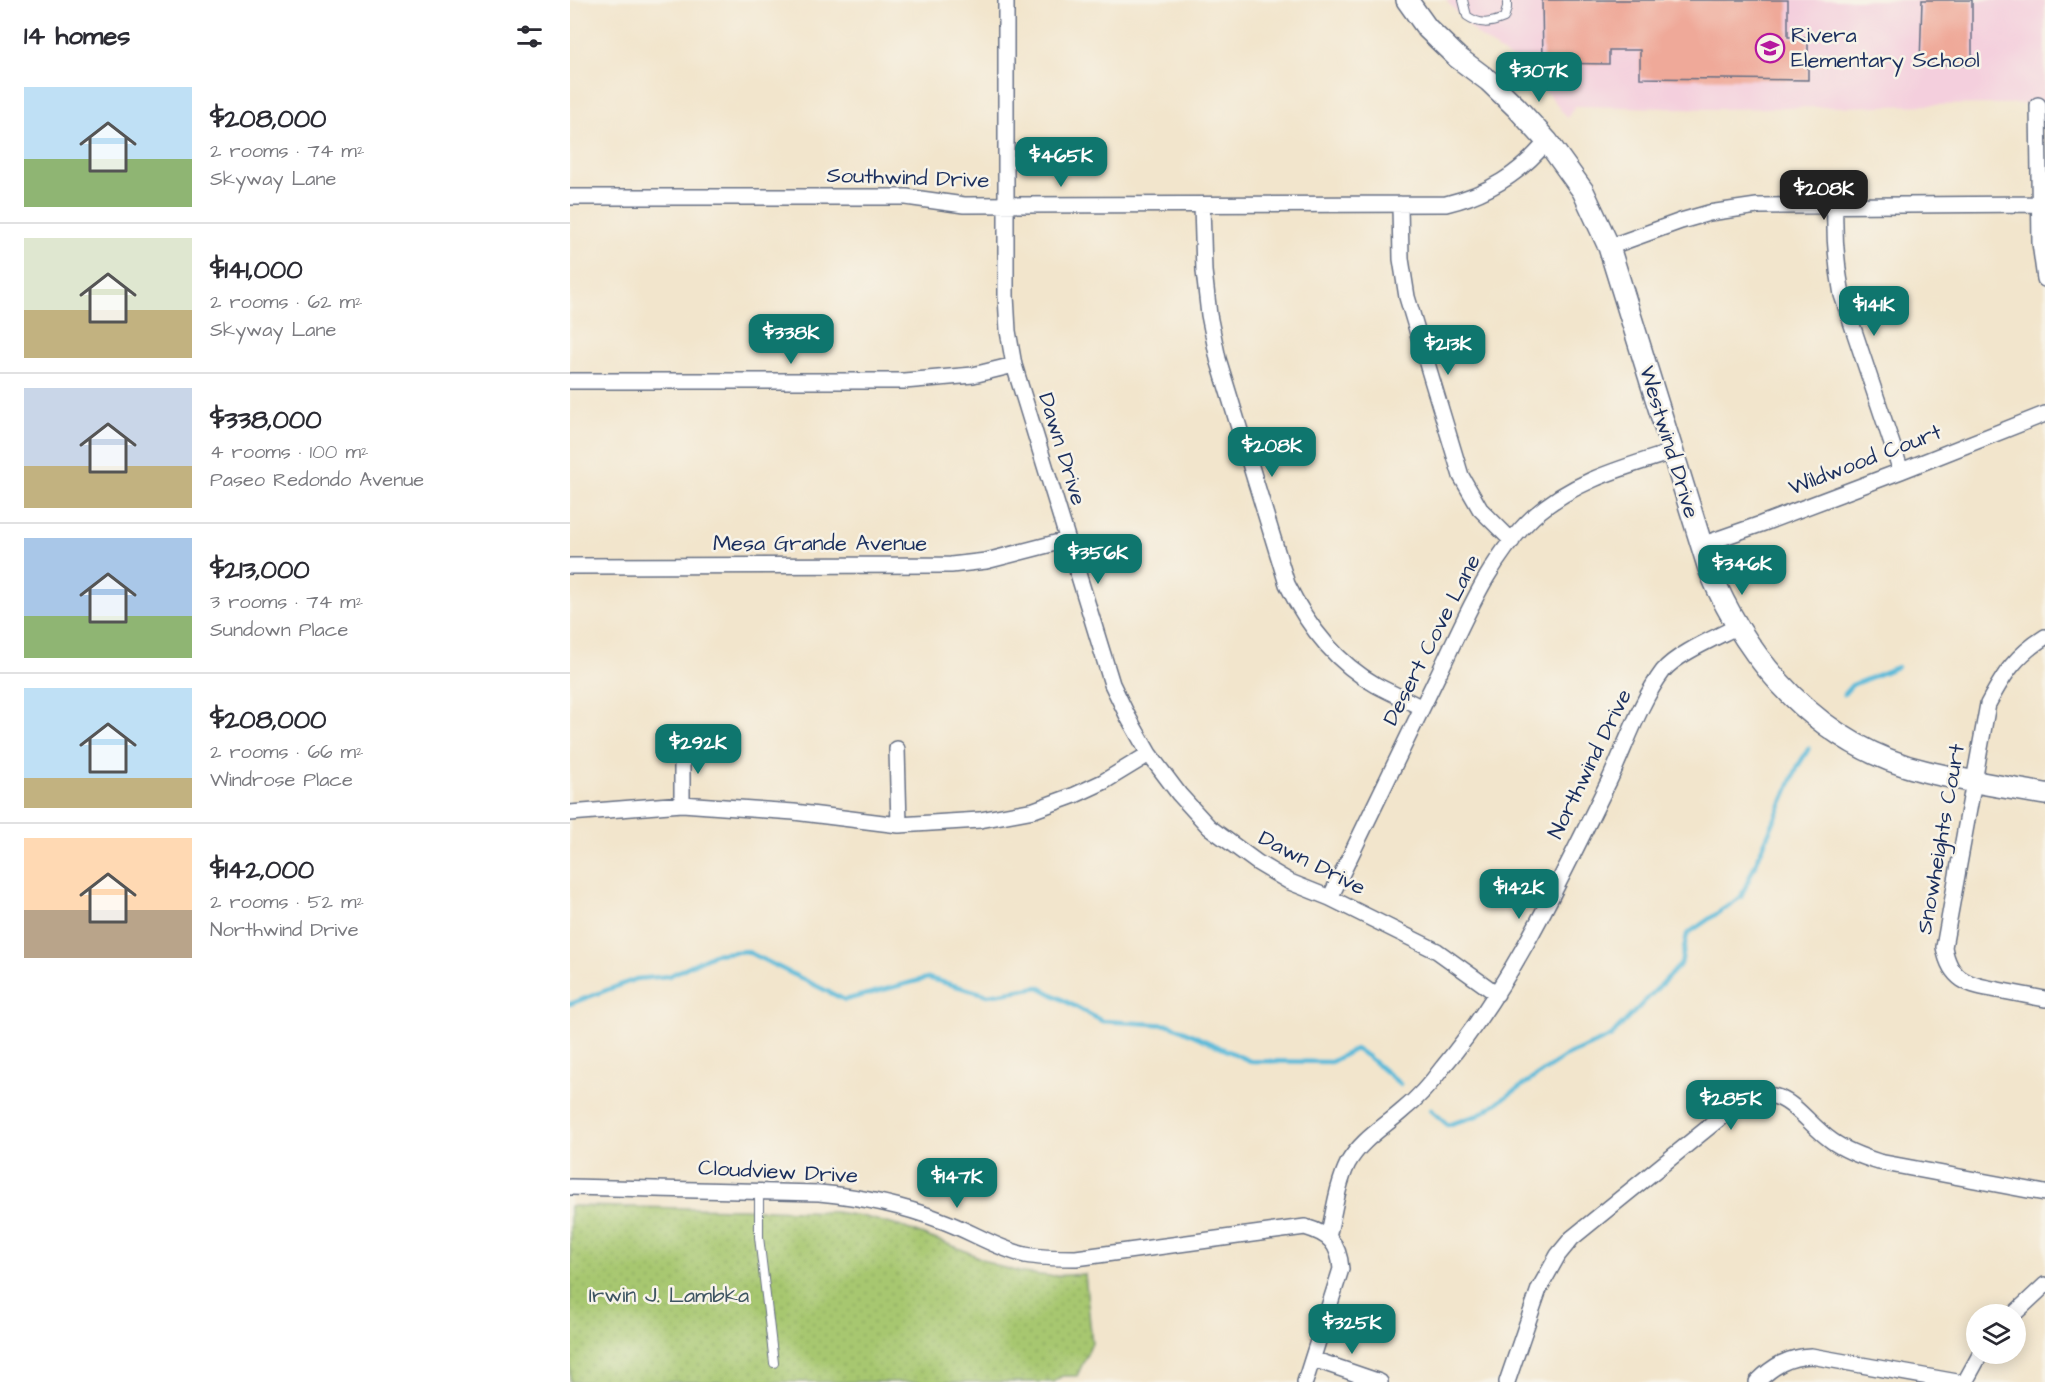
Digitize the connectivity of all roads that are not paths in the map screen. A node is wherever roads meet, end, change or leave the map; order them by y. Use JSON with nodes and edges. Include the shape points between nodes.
{"nodes":[{"id":1,"x":1006,"y":0,"type":"edge"},
{"id":2,"x":1407,"y":0,"type":"edge"},
{"id":3,"x":1463,"y":0,"type":"edge"},
{"id":4,"x":1507,"y":0,"type":"edge"},
{"id":5,"x":2038,"y":105,"type":"dead end"},
{"id":6,"x":1547,"y":141,"type":"junction"},
{"id":7,"x":570,"y":197,"type":"edge"},
{"id":8,"x":1005,"y":204,"type":"junction"},
{"id":9,"x":1400,"y":204,"type":"junction"},
{"id":10,"x":2039,"y":204,"type":"junction"},
{"id":11,"x":1202,"y":205,"type":"junction"},
{"id":12,"x":1835,"y":205,"type":"junction"},
{"id":13,"x":1610,"y":247,"type":"junction"},
{"id":14,"x":2045,"y":279,"type":"edge"},
{"id":15,"x":1014,"y":365,"type":"junction"},
{"id":16,"x":570,"y":381,"type":"edge"},
{"id":17,"x":2045,"y":414,"type":"edge"},
{"id":18,"x":1672,"y":452,"type":"junction"},
{"id":19,"x":1901,"y":471,"type":"junction"},
{"id":20,"x":1067,"y":540,"type":"junction"},
{"id":21,"x":1512,"y":541,"type":"junction"},
{"id":22,"x":1701,"y":544,"type":"junction"},
{"id":23,"x":570,"y":566,"type":"edge"},
{"id":24,"x":1736,"y":627,"type":"junction"},
{"id":25,"x":2045,"y":637,"type":"edge"},
{"id":26,"x":1422,"y":708,"type":"junction"},
{"id":27,"x":682,"y":746,"type":"dead end"},
{"id":28,"x":897,"y":749,"type":"dead end"},
{"id":29,"x":1149,"y":754,"type":"junction"},
{"id":30,"x":1974,"y":781,"type":"junction"},
{"id":31,"x":2045,"y":794,"type":"edge"},
{"id":32,"x":682,"y":804,"type":"junction"},
{"id":33,"x":570,"y":813,"type":"edge"},
{"id":34,"x":899,"y":825,"type":"junction"},
{"id":35,"x":1330,"y":898,"type":"junction"},
{"id":36,"x":1497,"y":994,"type":"junction"},
{"id":37,"x":2045,"y":999,"type":"edge"},
{"id":38,"x":570,"y":1187,"type":"edge"},
{"id":39,"x":759,"y":1191,"type":"junction"},
{"id":40,"x":2045,"y":1193,"type":"edge"},
{"id":41,"x":1328,"y":1237,"type":"junction"},
{"id":42,"x":2045,"y":1285,"type":"edge"},
{"id":43,"x":2025,"y":1304,"type":"edge"},
{"id":44,"x":1313,"y":1359,"type":"junction"},
{"id":45,"x":774,"y":1363,"type":"dead end"},
{"id":46,"x":1975,"y":1364,"type":"edge"},
{"id":47,"x":1305,"y":1382,"type":"edge"},
{"id":48,"x":1380,"y":1382,"type":"edge"},
{"id":49,"x":1507,"y":1382,"type":"edge"},
{"id":50,"x":1756,"y":1382,"type":"edge"},
{"id":51,"x":1957,"y":1382,"type":"edge"},
{"id":52,"x":1965,"y":1382,"type":"edge"}],
"edges":[{"from":1,"to":8,"type":"street","name":"Dawn Drive"},
{"from":2,"to":6,"type":"main road","name":"Westwind Drive","via":[[1427,28],[1489,81]]},
{"from":3,"to":4,"type":"lane","via":[[1467,16],[1477,22],[1504,18]]},
{"from":5,"to":10,"type":"street"},
{"from":6,"to":9,"type":"street","name":"Southwind Drive","via":[[1520,170],[1491,189],[1446,204]]},
{"from":6,"to":13,"type":"main road","name":"Westwind Drive","via":[[1583,191]]},
{"from":7,"to":8,"type":"street","name":"Southwind Drive","via":[[906,197],[964,205]]},
{"from":8,"to":11,"type":"street","name":"Southwind Drive"},
{"from":8,"to":15,"type":"street","name":"Dawn Drive","via":[[1006,297]]},
{"from":9,"to":11,"type":"street","name":"Southwind Drive"},
{"from":9,"to":21,"type":"street","via":[[1401,259],[1407,297],[1461,476],[1480,509]]},
{"from":10,"to":12,"type":"street"},
{"from":10,"to":14,"type":"street"},
{"from":11,"to":26,"type":"street","via":[[1203,271],[1218,359],[1287,584],[1330,649],[1375,684]]},
{"from":12,"to":13,"type":"street","via":[[1757,206],[1709,213]]},
{"from":12,"to":19,"type":"street","via":[[1833,238],[1842,295]]},
{"from":13,"to":18,"type":"main road","name":"Westwind Drive"},
{"from":15,"to":16,"type":"street","via":[[973,375],[904,381]]},
{"from":15,"to":20,"type":"street","name":"Dawn Drive"},
{"from":17,"to":19,"type":"street","name":"Wildwood Court"},
{"from":18,"to":21,"type":"street","name":"Desert Cove Lane","via":[[1585,482],[1532,518]]},
{"from":18,"to":22,"type":"main road","name":"Westwind Drive"},
{"from":19,"to":22,"type":"street","name":"Wildwood Court"},
{"from":20,"to":23,"type":"street","name":"Mesa Grande Avenue","via":[[986,561],[951,565]]},
{"from":20,"to":29,"type":"street","name":"Dawn Drive","via":[[1112,684]]},
{"from":21,"to":26,"type":"street","name":"Desert Cove Lane","via":[[1480,590]]},
{"from":22,"to":24,"type":"main road","name":"Westwind Drive"},
{"from":24,"to":30,"type":"main road","name":"Westwind Drive","via":[[1776,680],[1805,709],[1853,743],[1923,771]]},
{"from":24,"to":36,"type":"street","name":"Northwind Drive","via":[[1676,660],[1654,684]]},
{"from":25,"to":30,"type":"street","name":"Snowheights Court","via":[[2026,649],[2005,673],[1988,704]]},
{"from":26,"to":35,"type":"street","name":"Desert Cove Lane"},
{"from":27,"to":32,"type":"street"},
{"from":28,"to":34,"type":"street"},
{"from":29,"to":34,"type":"street","via":[[1103,782],[1034,810],[980,820]]},
{"from":29,"to":35,"type":"street","name":"Dawn Drive","via":[[1209,827],[1258,864]]},
{"from":30,"to":31,"type":"main road","name":"Westwind Drive"},
{"from":30,"to":37,"type":"street","name":"Snowheights Court","via":[[1944,939],[1946,959],[1956,975],[1971,985]]},
{"from":32,"to":33,"type":"street"},
{"from":32,"to":34,"type":"street"},
{"from":35,"to":36,"type":"street","name":"Dawn Drive","via":[[1437,951]]},
{"from":36,"to":41,"type":"street","name":"Northwind Drive","via":[[1443,1068],[1406,1109],[1357,1150],[1342,1179]]},
{"from":38,"to":39,"type":"street","name":"Cloudview Drive"},
{"from":39,"to":41,"type":"street","name":"Cloudview Drive","via":[[842,1195],[901,1206],[998,1246],[1052,1258],[1305,1227]]},
{"from":39,"to":45,"type":"lane","via":[[759,1237]]},
{"from":40,"to":49,"type":"street","via":[[1870,1159],[1833,1142],[1786,1100],[1769,1094],[1753,1096],[1741,1101],[1572,1238],[1539,1288]]},
{"from":41,"to":44,"type":"street","via":[[1336,1246],[1341,1269]]},
{"from":42,"to":43,"type":"street"},
{"from":44,"to":47,"type":"street"},
{"from":44,"to":48,"type":"street"},
{"from":46,"to":52,"type":"street"},
{"from":50,"to":51,"type":"street","via":[[1783,1361],[1811,1356]]}]}
